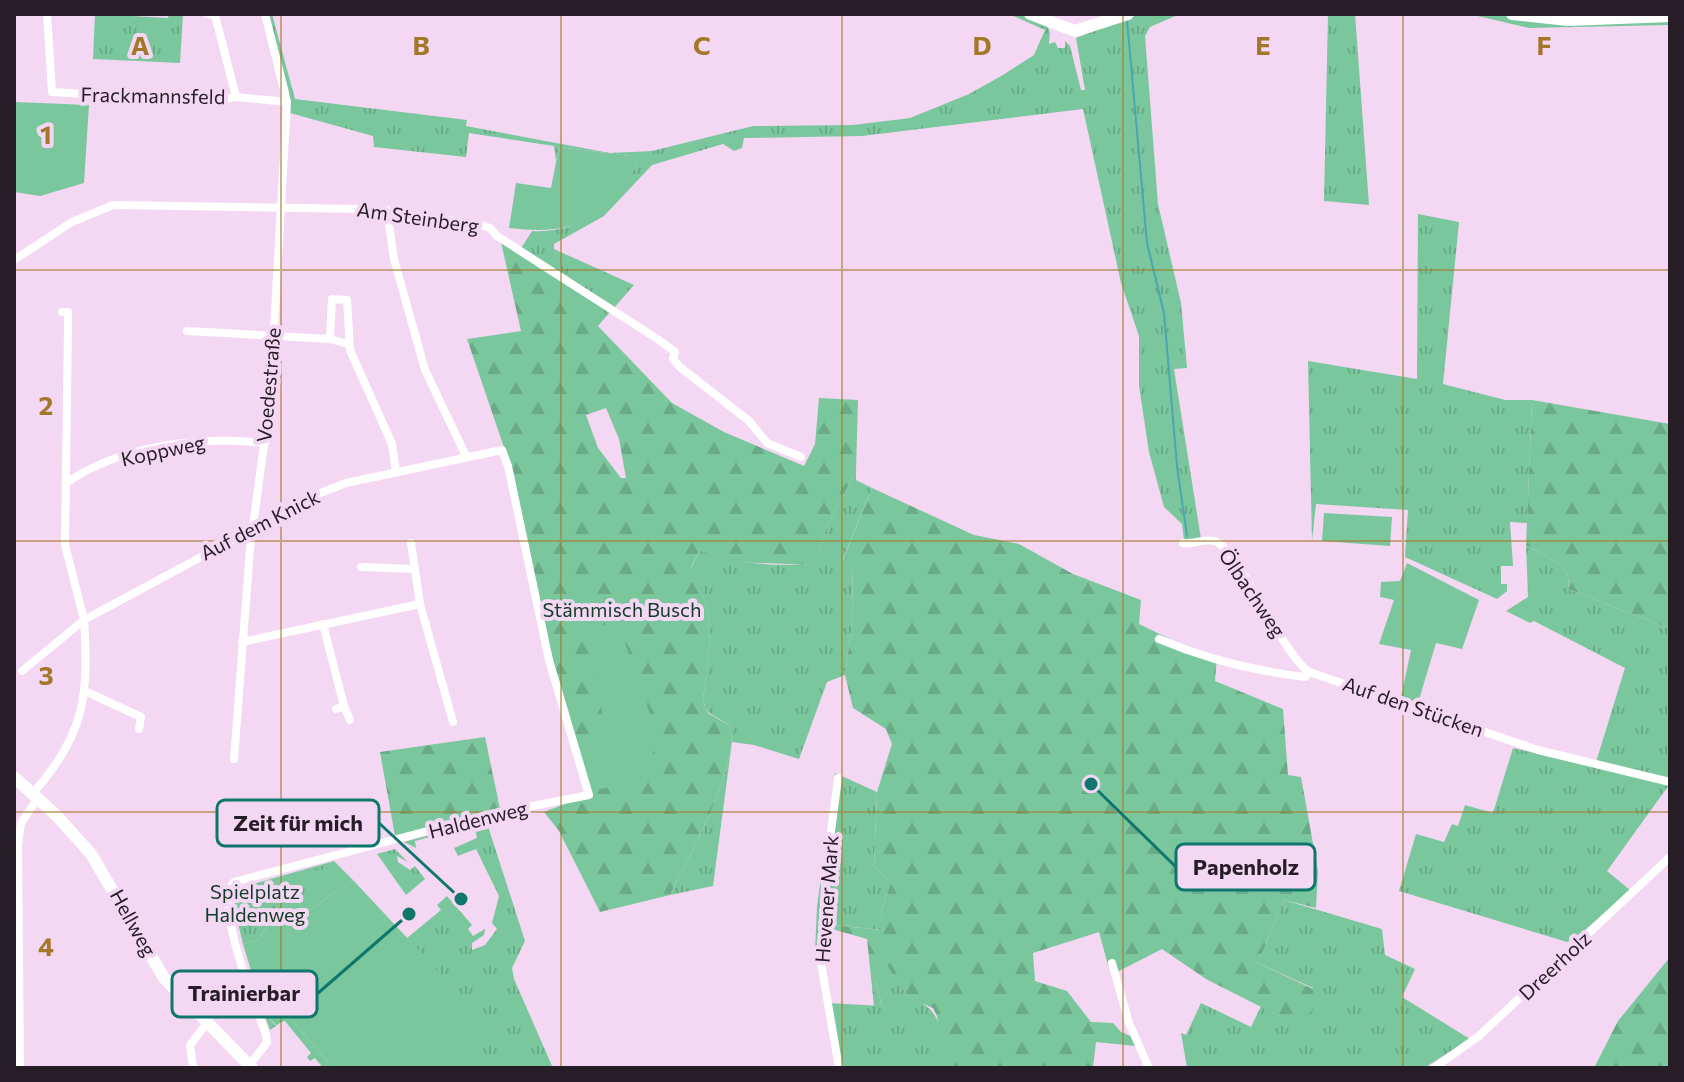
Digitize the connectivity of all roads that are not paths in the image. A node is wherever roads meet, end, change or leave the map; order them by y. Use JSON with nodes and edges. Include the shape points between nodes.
{"nodes":[{"id":1,"x":47,"y":14,"type":"edge"},
{"id":2,"x":207,"y":14,"type":"edge"},
{"id":3,"x":265,"y":14,"type":"edge"},
{"id":4,"x":1030,"y":14,"type":"edge"},
{"id":5,"x":1128,"y":14,"type":"edge"},
{"id":6,"x":1512,"y":14,"type":"edge"},
{"id":7,"x":1670,"y":16,"type":"edge"},
{"id":8,"x":236,"y":97,"type":"junction"},
{"id":9,"x":287,"y":102,"type":"junction"},
{"id":10,"x":281,"y":208,"type":"junction"},
{"id":11,"x":387,"y":210,"type":"junction"},
{"id":12,"x":14,"y":260,"type":"edge"},
{"id":13,"x":62,"y":312,"type":"dead end"},
{"id":14,"x":187,"y":331,"type":"dead end"},
{"id":15,"x":274,"y":337,"type":"junction"},
{"id":16,"x":330,"y":339,"type":"junction"},
{"id":17,"x":348,"y":344,"type":"junction"},
{"id":18,"x":265,"y":443,"type":"junction"},
{"id":19,"x":466,"y":456,"type":"junction"},
{"id":20,"x":801,"y":457,"type":"dead end"},
{"id":21,"x":396,"y":472,"type":"junction"},
{"id":22,"x":66,"y":483,"type":"junction"},
{"id":23,"x":253,"y":527,"type":"junction"},
{"id":24,"x":411,"y":543,"type":"dead end"},
{"id":25,"x":1183,"y":543,"type":"dead end"},
{"id":26,"x":361,"y":567,"type":"dead end"},
{"id":27,"x":415,"y":569,"type":"junction"},
{"id":28,"x":420,"y":604,"type":"junction"},
{"id":29,"x":84,"y":620,"type":"junction"},
{"id":30,"x":323,"y":624,"type":"junction"},
{"id":31,"x":1159,"y":639,"type":"dead end"},
{"id":32,"x":242,"y":642,"type":"junction"},
{"id":33,"x":22,"y":671,"type":"dead end"},
{"id":34,"x":1309,"y":672,"type":"junction"},
{"id":35,"x":87,"y":692,"type":"junction"},
{"id":36,"x":350,"y":720,"type":"dead end"},
{"id":37,"x":453,"y":722,"type":"dead end"},
{"id":38,"x":139,"y":729,"type":"dead end"},
{"id":39,"x":234,"y":759,"type":"dead end"},
{"id":40,"x":14,"y":777,"type":"edge"},
{"id":41,"x":838,"y":778,"type":"dead end"},
{"id":42,"x":1670,"y":782,"type":"edge"},
{"id":43,"x":589,"y":795,"type":"joint"},
{"id":44,"x":35,"y":796,"type":"junction"},
{"id":45,"x":1670,"y":857,"type":"edge"},
{"id":46,"x":1112,"y":963,"type":"dead end"},
{"id":47,"x":207,"y":1023,"type":"junction"},
{"id":48,"x":251,"y":1066,"type":"edge"},
{"id":49,"x":20,"y":1068,"type":"edge"},
{"id":50,"x":193,"y":1068,"type":"edge"},
{"id":51,"x":839,"y":1068,"type":"edge"},
{"id":52,"x":1149,"y":1068,"type":"edge"},
{"id":53,"x":1434,"y":1068,"type":"edge"}],
"edges":[{"from":1,"to":8,"type":"street","name":"Frackmannsfeld","via":[[52,92],[213,101]]},
{"from":2,"to":8,"type":"street","name":"Frackmannsfeld","via":[[215,15]]},
{"from":3,"to":9,"type":"street","name":"Voedestraße"},
{"from":4,"to":5,"type":"street","via":[[1075,31]]},
{"from":6,"to":7,"type":"street","via":[[1568,20]]},
{"from":8,"to":9,"type":"street","name":"Frackmannsfeld"},
{"from":9,"to":10,"type":"street","name":"Voedestraße"},
{"from":10,"to":11,"type":"street","name":"Am Steinberg"},
{"from":10,"to":12,"type":"street","name":"Am Steinberg","via":[[113,205],[72,222]]},
{"from":10,"to":15,"type":"street","name":"Voedestraße"},
{"from":11,"to":19,"type":"street","via":[[394,259],[425,370]]},
{"from":11,"to":20,"type":"street","name":"Am Steinberg","via":[[490,228],[659,340],[675,352],[673,359],[680,367],[749,421],[767,443]]},
{"from":13,"to":22,"type":"street","via":[[68,312]]},
{"from":14,"to":15,"type":"street"},
{"from":15,"to":16,"type":"street"},
{"from":15,"to":18,"type":"street","name":"Voedestraße"},
{"from":16,"to":17,"type":"street"},
{"from":16,"to":17,"type":"street","via":[[332,299],[347,300]]},
{"from":17,"to":21,"type":"street","via":[[392,444]]},
{"from":18,"to":22,"type":"street","name":"Koppweg","via":[[232,439],[162,447],[107,463]]},
{"from":18,"to":23,"type":"street","name":"Voedestraße"},
{"from":19,"to":21,"type":"street","name":"Auf dem Knick"},
{"from":19,"to":43,"type":"street","name":"Auf dem Knick","via":[[502,450],[508,466],[549,660]]},
{"from":21,"to":23,"type":"street","name":"Auf dem Knick","via":[[325,491]]},
{"from":22,"to":29,"type":"street","via":[[65,545]]},
{"from":23,"to":29,"type":"street","name":"Auf dem Knick"},
{"from":23,"to":32,"type":"street","name":"Voedestraße"},
{"from":24,"to":27,"type":"street"},
{"from":25,"to":34,"type":"street","name":"Ölbachweg","via":[[1219,544]]},
{"from":26,"to":27,"type":"street"},
{"from":27,"to":28,"type":"street"},
{"from":28,"to":30,"type":"street"},
{"from":28,"to":37,"type":"street"},
{"from":29,"to":33,"type":"street","name":"Auf dem Knick"},
{"from":29,"to":35,"type":"street"},
{"from":30,"to":32,"type":"street"},
{"from":30,"to":36,"type":"street","via":[[340,707]]},
{"from":31,"to":34,"type":"street","name":"Auf den Stücken","via":[[1252,669],[1305,677]]},
{"from":32,"to":39,"type":"street","name":"Voedestraße"},
{"from":34,"to":42,"type":"street","name":"Auf den Stücken","via":[[1538,750]]},
{"from":35,"to":38,"type":"street","via":[[141,717]]},
{"from":35,"to":44,"type":"street","via":[[63,753]]},
{"from":40,"to":44,"type":"street","name":"Hellweg"},
{"from":41,"to":51,"type":"street","name":"Hevener Mark","via":[[821,963]]},
{"from":43,"to":48,"type":"street","name":"Haldenweg","via":[[492,814],[234,882],[227,899],[237,952],[267,1043]]},
{"from":44,"to":47,"type":"street","name":"Hellweg","via":[[91,854],[164,978]]},
{"from":44,"to":49,"type":"street","via":[[21,823],[18,846]]},
{"from":45,"to":53,"type":"street","name":"Dreerholz","via":[[1479,1036]]},
{"from":46,"to":52,"type":"street"},
{"from":47,"to":48,"type":"street","name":"Hellweg"},
{"from":47,"to":50,"type":"street","via":[[190,1045]]}]}
